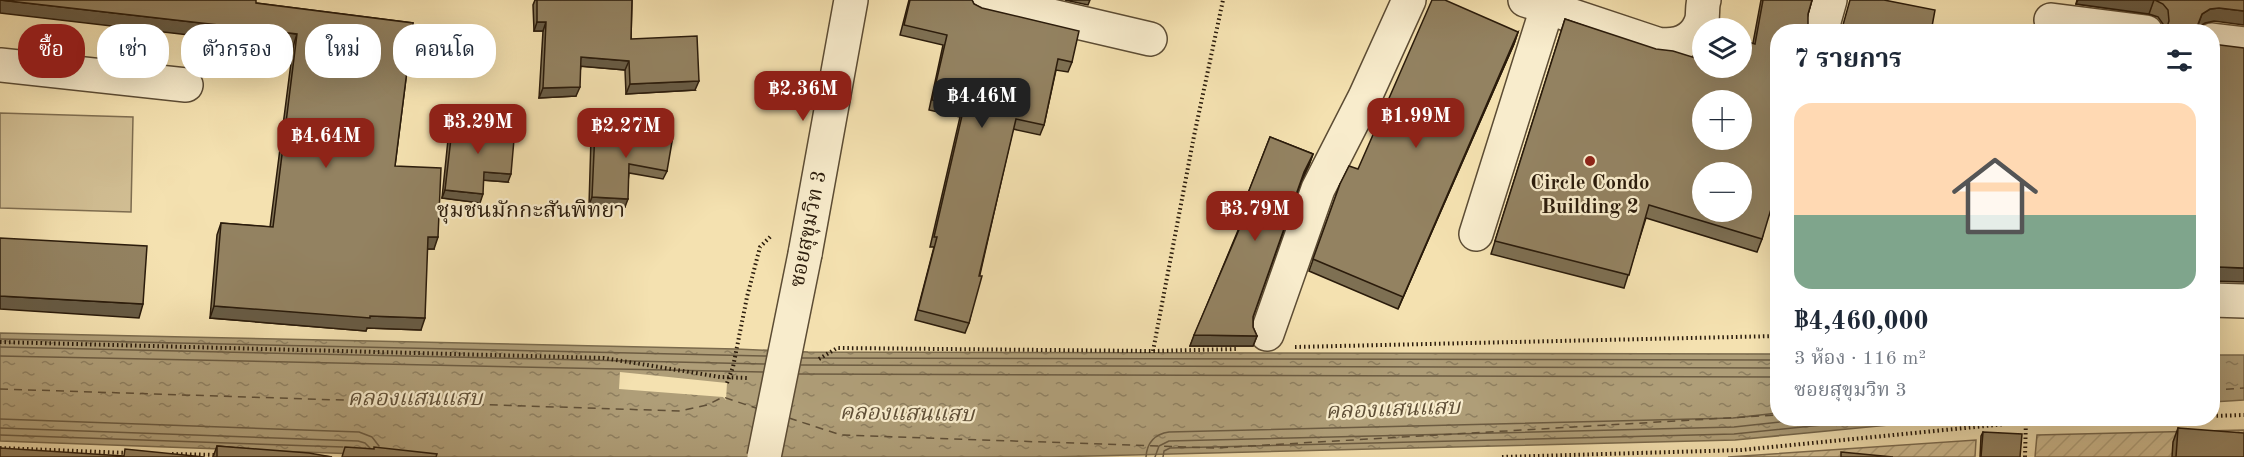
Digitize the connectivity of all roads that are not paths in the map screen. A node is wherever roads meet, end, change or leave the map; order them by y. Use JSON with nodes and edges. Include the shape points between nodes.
{"nodes":[{"id":1,"x":851,"y":0,"type":"edge"},
{"id":2,"x":983,"y":0,"type":"edge"},
{"id":3,"x":1409,"y":0,"type":"edge"},
{"id":4,"x":1830,"y":0,"type":"edge"},
{"id":5,"x":1703,"y":3,"type":"edge"},
{"id":6,"x":1536,"y":4,"type":"edge"},
{"id":7,"x":2052,"y":17,"type":"edge"},
{"id":8,"x":1823,"y":24,"type":"edge"},
{"id":9,"x":2096,"y":24,"type":"edge"},
{"id":10,"x":1150,"y":39,"type":"dead end"},
{"id":11,"x":2220,"y":41,"type":"edge"},
{"id":12,"x":2244,"y":44,"type":"edge"},
{"id":13,"x":0,"y":65,"type":"edge"},
{"id":14,"x":186,"y":86,"type":"dead end"},
{"id":15,"x":1476,"y":234,"type":"dead end"},
{"id":16,"x":2220,"y":300,"type":"edge"},
{"id":17,"x":2244,"y":301,"type":"edge"},
{"id":18,"x":1270,"y":343,"type":"road end"},
{"id":19,"x":764,"y":457,"type":"edge"}],
"edges":[{"from":1,"to":19,"type":"street","name":"ซอยสุขุมวิท 3","bridge":true},
{"from":2,"to":10,"type":"street"},
{"from":3,"to":18,"type":"street","via":[[1318,189]]},
{"from":4,"to":8,"type":"street"},
{"from":5,"to":6,"type":"street","via":[[1702,17],[1691,37],[1669,46]]},
{"from":6,"to":15,"type":"street"},
{"from":7,"to":9,"type":"street"},
{"from":11,"to":12,"type":"street"},
{"from":13,"to":14,"type":"street"},
{"from":16,"to":17,"type":"street"}]}
